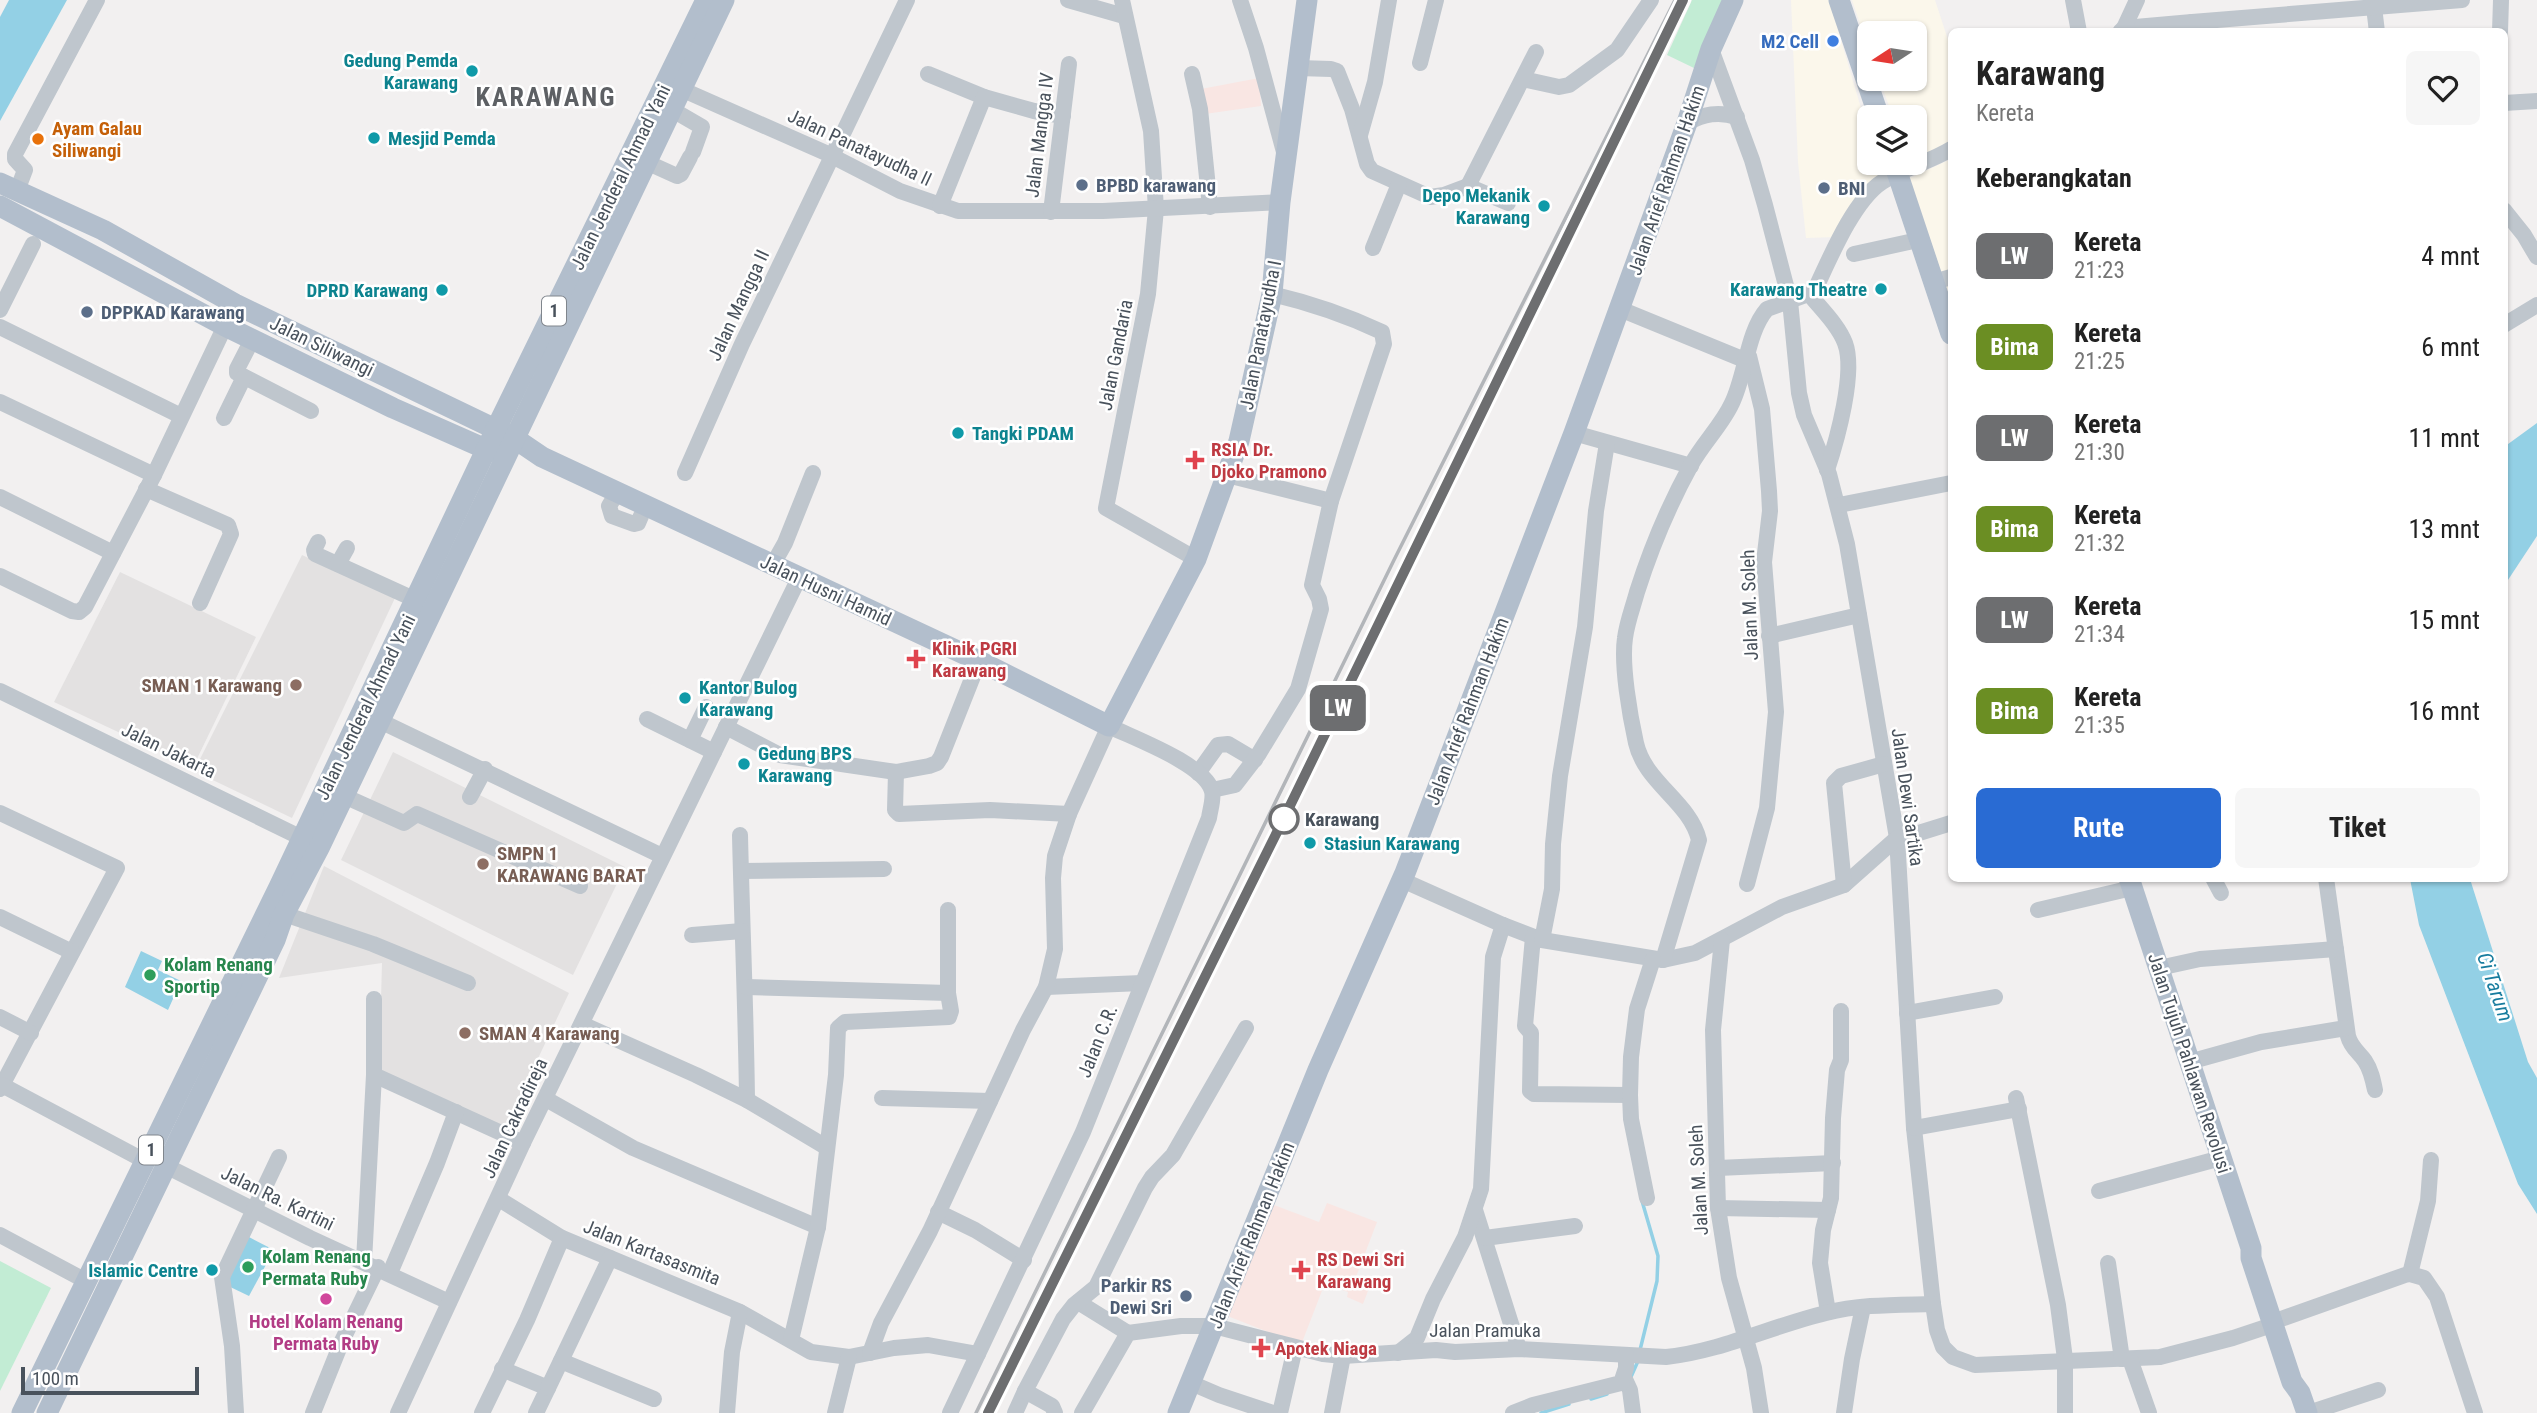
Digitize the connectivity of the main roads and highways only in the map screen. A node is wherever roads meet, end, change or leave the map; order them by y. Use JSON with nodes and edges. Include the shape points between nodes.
{"nodes":[{"id":1,"x":706,"y":0,"type":"edge"},
{"id":2,"x":724,"y":0,"type":"edge"},
{"id":3,"x":1307,"y":0,"type":"edge"},
{"id":4,"x":1732,"y":0,"type":"edge"},
{"id":5,"x":1839,"y":0,"type":"edge"},
{"id":6,"x":1875,"y":105,"type":"edge"},
{"id":7,"x":661,"y":118,"type":"junction"},
{"id":8,"x":1899,"y":177,"type":"edge"},
{"id":9,"x":8,"y":187,"type":"edge"},
{"id":10,"x":621,"y":194,"type":"junction"},
{"id":11,"x":0,"y":206,"type":"edge"},
{"id":12,"x":103,"y":230,"type":"junction"},
{"id":13,"x":91,"y":254,"type":"junction"},
{"id":14,"x":1942,"y":279,"type":"edge"},
{"id":15,"x":1948,"y":316,"type":"edge"},
{"id":16,"x":359,"y":364,"type":"junction"},
{"id":17,"x":351,"y":387,"type":"junction"},
{"id":18,"x":501,"y":443,"type":"junction"},
{"id":19,"x":1109,"y":726,"type":"joint"},
{"id":20,"x":311,"y":842,"type":"junction"},
{"id":21,"x":2131,"y":883,"type":"edge"},
{"id":22,"x":156,"y":1164,"type":"junction"},
{"id":23,"x":2305,"y":1406,"type":"edge"},
{"id":24,"x":22,"y":1413,"type":"edge"},
{"id":25,"x":47,"y":1413,"type":"edge"},
{"id":26,"x":1178,"y":1413,"type":"edge"}],
"edges":[{"from":1,"to":7,"type":"main road","name":"Jalan Jenderal Ahmad Yani","number":"1"},
{"from":2,"to":7,"type":"main road","name":"Jalan Jenderal Ahmad Yani","number":"1","via":[[681,89]]},
{"from":3,"to":19,"type":"main road","name":"Jalan Panatayudha I","via":[[1272,294],[1239,441],[1196,559]]},
{"from":4,"to":26,"type":"main road","name":"Jalan Arief Rahman Hakim","via":[[1574,433],[1402,880],[1318,1070]]},
{"from":5,"to":6,"type":"main road"},
{"from":7,"to":10,"type":"main road","name":"Jalan Jenderal Ahmad Yani","number":"1"},
{"from":7,"to":10,"type":"main road","name":"Jalan Jenderal Ahmad Yani","number":"1","via":[[646,162]]},
{"from":8,"to":14,"type":"main road","via":[[1918,240]]},
{"from":9,"to":12,"type":"main road","name":"Jalan Siliwangi"},
{"from":10,"to":18,"type":"main road","name":"Jalan Jenderal Ahmad Yani","number":"1","via":[[568,328]]},
{"from":11,"to":13,"type":"main road","name":"Jalan Siliwangi"},
{"from":12,"to":13,"type":"main road"},
{"from":12,"to":16,"type":"main road","name":"Jalan Siliwangi","via":[[235,304]]},
{"from":13,"to":17,"type":"main road","name":"Jalan Siliwangi"},
{"from":14,"to":15,"type":"main road"},
{"from":16,"to":17,"type":"main road"},
{"from":16,"to":18,"type":"main road","name":"Jalan Siliwangi"},
{"from":17,"to":18,"type":"main road","name":"Jalan Siliwangi","via":[[393,408]]},
{"from":18,"to":19,"type":"main road","name":"Jalan Husni Hamid","via":[[542,457],[736,547]]},
{"from":18,"to":20,"type":"main road","name":"Jalan Jenderal Ahmad Yani","number":"1","via":[[416,600]]},
{"from":18,"to":20,"type":"main road","name":"Jalan Jenderal Ahmad Yani","number":"1","via":[[380,721],[344,796]]},
{"from":20,"to":22,"type":"main road","name":"Jalan Jenderal Ahmad Yani","number":"1"},
{"from":20,"to":22,"type":"main road","name":"Jalan Jenderal Ahmad Yani","number":"1","via":[[275,940]]},
{"from":21,"to":23,"type":"main road","name":"Jalan Tujuh Pahlawan Revolusi","via":[[2251,1248],[2258,1256],[2292,1382]]},
{"from":22,"to":24,"type":"main road","name":"Jalan Jenderal Ahmad Yani","number":"1","via":[[86,1281]]},
{"from":22,"to":25,"type":"main road","name":"Jalan Jenderal Ahmad Yani","number":"1"}]}
